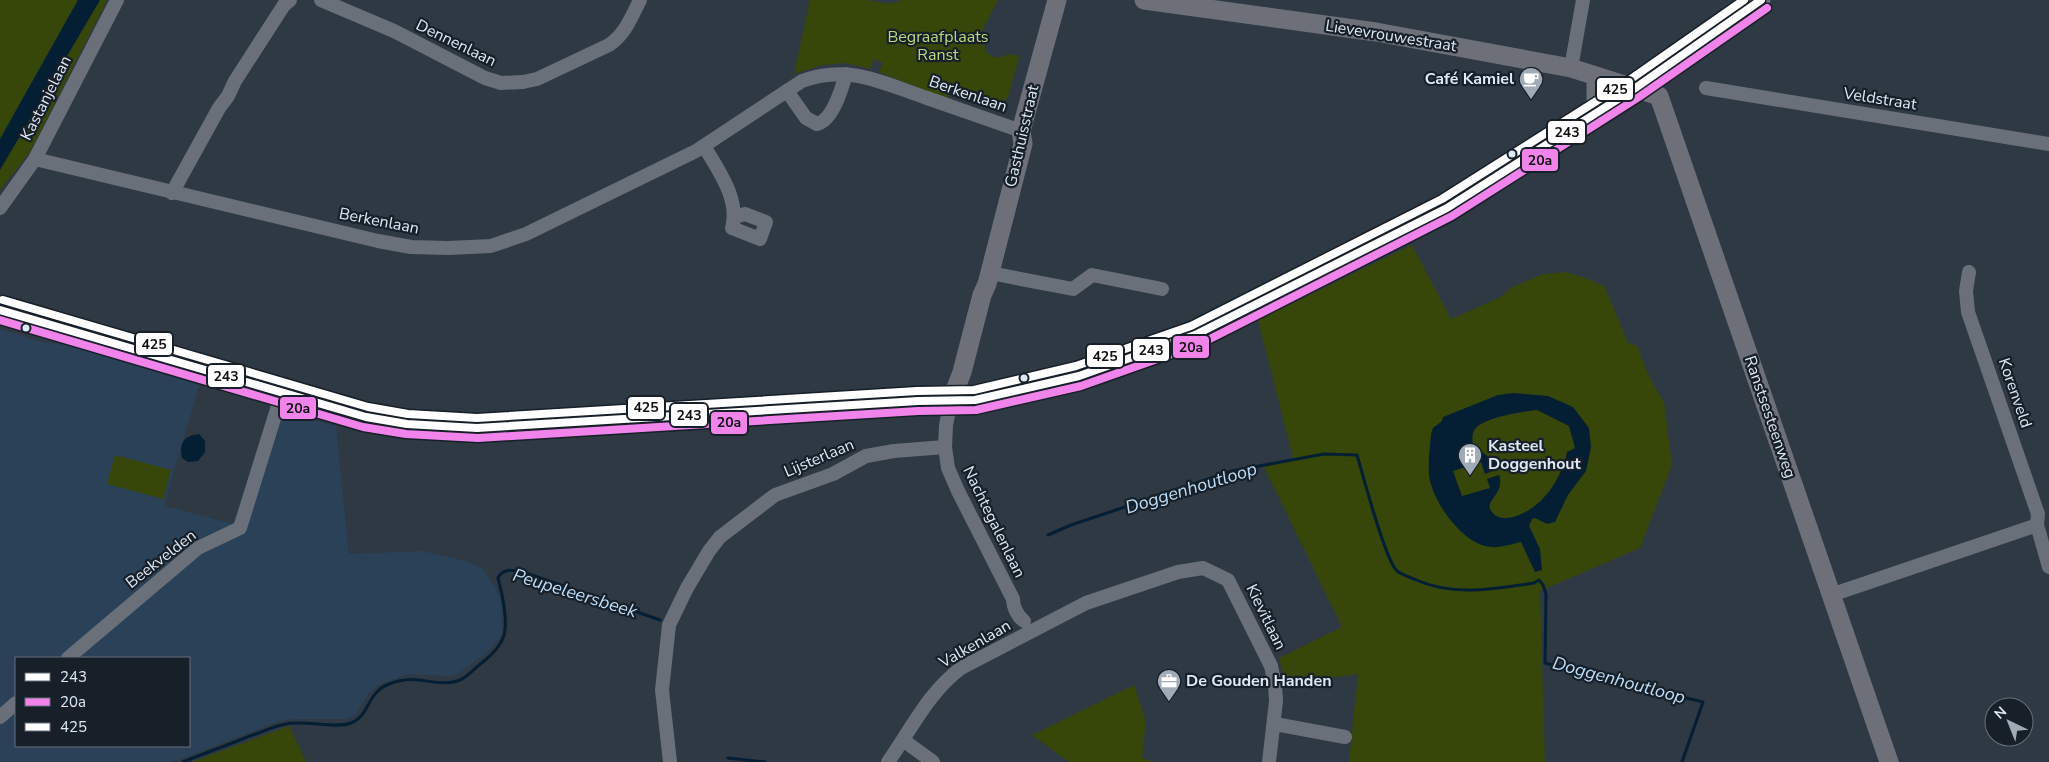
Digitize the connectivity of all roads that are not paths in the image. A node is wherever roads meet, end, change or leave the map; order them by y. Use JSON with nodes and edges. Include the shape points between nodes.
{"nodes":[{"id":1,"x":117,"y":0,"type":"edge"},
{"id":2,"x":290,"y":0,"type":"edge"},
{"id":3,"x":321,"y":0,"type":"edge"},
{"id":4,"x":640,"y":0,"type":"edge"},
{"id":5,"x":1057,"y":0,"type":"edge"},
{"id":6,"x":1144,"y":0,"type":"edge"},
{"id":7,"x":1583,"y":0,"type":"edge"},
{"id":8,"x":1761,"y":0,"type":"edge"},
{"id":9,"x":1572,"y":68,"type":"junction"},
{"id":10,"x":846,"y":74,"type":"junction"},
{"id":11,"x":1596,"y":76,"type":"junction"},
{"id":12,"x":1634,"y":88,"type":"junction"},
{"id":13,"x":1706,"y":88,"type":"dead end"},
{"id":14,"x":787,"y":91,"type":"junction"},
{"id":15,"x":1596,"y":113,"type":"junction"},
{"id":16,"x":1021,"y":131,"type":"junction"},
{"id":17,"x":2049,"y":144,"type":"edge"},
{"id":18,"x":704,"y":146,"type":"junction"},
{"id":19,"x":35,"y":159,"type":"junction"},
{"id":20,"x":172,"y":193,"type":"junction"},
{"id":21,"x":0,"y":208,"type":"edge"},
{"id":22,"x":735,"y":217,"type":"dead end"},
{"id":23,"x":1969,"y":272,"type":"dead end"},
{"id":24,"x":990,"y":273,"type":"junction"},
{"id":25,"x":1162,"y":289,"type":"dead end"},
{"id":26,"x":0,"y":310,"type":"edge"},
{"id":27,"x":282,"y":393,"type":"junction"},
{"id":28,"x":951,"y":401,"type":"junction"},
{"id":29,"x":945,"y":447,"type":"junction"},
{"id":30,"x":2036,"y":524,"type":"junction"},
{"id":31,"x":2049,"y":568,"type":"edge"},
{"id":32,"x":1831,"y":595,"type":"junction"},
{"id":33,"x":1027,"y":626,"type":"junction"},
{"id":34,"x":69,"y":657,"type":"edge"},
{"id":35,"x":15,"y":704,"type":"edge"},
{"id":36,"x":0,"y":717,"type":"edge"},
{"id":37,"x":1275,"y":724,"type":"junction"},
{"id":38,"x":1345,"y":737,"type":"dead end"},
{"id":39,"x":903,"y":740,"type":"junction"},
{"id":40,"x":670,"y":762,"type":"edge"},
{"id":41,"x":888,"y":762,"type":"edge"},
{"id":42,"x":933,"y":762,"type":"edge"},
{"id":43,"x":1269,"y":762,"type":"edge"},
{"id":44,"x":1889,"y":762,"type":"edge"}],
"edges":[{"from":1,"to":19,"type":"street","name":"Kastanjelaan"},
{"from":2,"to":20,"type":"street","via":[[235,81]]},
{"from":3,"to":4,"type":"street","name":"Dennenlaan","via":[[394,31],[485,78],[502,83],[537,79],[609,46],[619,39]]},
{"from":5,"to":16,"type":"main road","name":"Gasthuisstraat"},
{"from":6,"to":9,"type":"main road","name":"Lievevrouwestraat","via":[[1376,32]]},
{"from":7,"to":9,"type":"street"},
{"from":8,"to":12,"type":"main road"},
{"from":9,"to":11,"type":"main road","name":"Lievevrouwestraat"},
{"from":10,"to":14,"type":"street","name":"Berkenlaan","via":[[814,77]]},
{"from":10,"to":14,"type":"street","via":[[827,120],[822,123],[806,118]]},
{"from":10,"to":16,"type":"street","name":"Berkenlaan","via":[[867,76]]},
{"from":11,"to":12,"type":"main road","name":"Lievevrouwestraat"},
{"from":11,"to":15,"type":"main road"},
{"from":12,"to":15,"type":"main road"},
{"from":12,"to":32,"type":"main road","name":"Ranstsesteenweg","via":[[1665,96]]},
{"from":13,"to":17,"type":"street","name":"Veldstraat"},
{"from":14,"to":18,"type":"street","name":"Berkenlaan"},
{"from":15,"to":28,"type":"main road","via":[[1447,208],[1195,335],[1062,381],[987,398]]},
{"from":16,"to":24,"type":"main road","name":"Gasthuisstraat","via":[[1023,144]]},
{"from":18,"to":20,"type":"street","name":"Berkenlaan","via":[[565,217],[491,246],[411,247]]},
{"from":18,"to":22,"type":"street","via":[[729,189]]},
{"from":19,"to":20,"type":"street","name":"Berkenlaan"},
{"from":19,"to":21,"type":"street","name":"Kastanjelaan"},
{"from":23,"to":30,"type":"street","name":"Korenveld","via":[[1966,291],[1968,312],[2038,514]]},
{"from":24,"to":25,"type":"street","via":[[1073,289],[1092,275]]},
{"from":24,"to":28,"type":"main road","name":"Gasthuisstraat"},
{"from":26,"to":27,"type":"main road"},
{"from":27,"to":28,"type":"main road","via":[[374,418],[477,428]]},
{"from":27,"to":34,"type":"street","name":"Beekvelden","via":[[240,528],[198,548]]},
{"from":28,"to":29,"type":"street","name":"Nachtegalenlaan"},
{"from":29,"to":33,"type":"street","name":"Nachtegalenlaan","via":[[952,477],[1013,599],[1021,608]]},
{"from":29,"to":40,"type":"street","name":"Lijsterlaan","via":[[866,456],[833,474],[775,495],[720,537],[687,588],[669,625],[662,690]]},
{"from":30,"to":31,"type":"street","name":"Korenveld"},
{"from":30,"to":32,"type":"street"},
{"from":32,"to":44,"type":"main road","name":"Ranstsesteenweg"},
{"from":33,"to":37,"type":"street","name":"Kievitlaan","via":[[1178,572],[1203,568],[1228,580],[1265,654],[1276,685]]},
{"from":33,"to":39,"type":"street","name":"Valkenlaan","via":[[944,681]]},
{"from":35,"to":36,"type":"street"},
{"from":37,"to":38,"type":"street"},
{"from":37,"to":43,"type":"street","name":"Kievitlaan"},
{"from":39,"to":41,"type":"street","name":"Valkenlaan"},
{"from":39,"to":42,"type":"street"}]}
